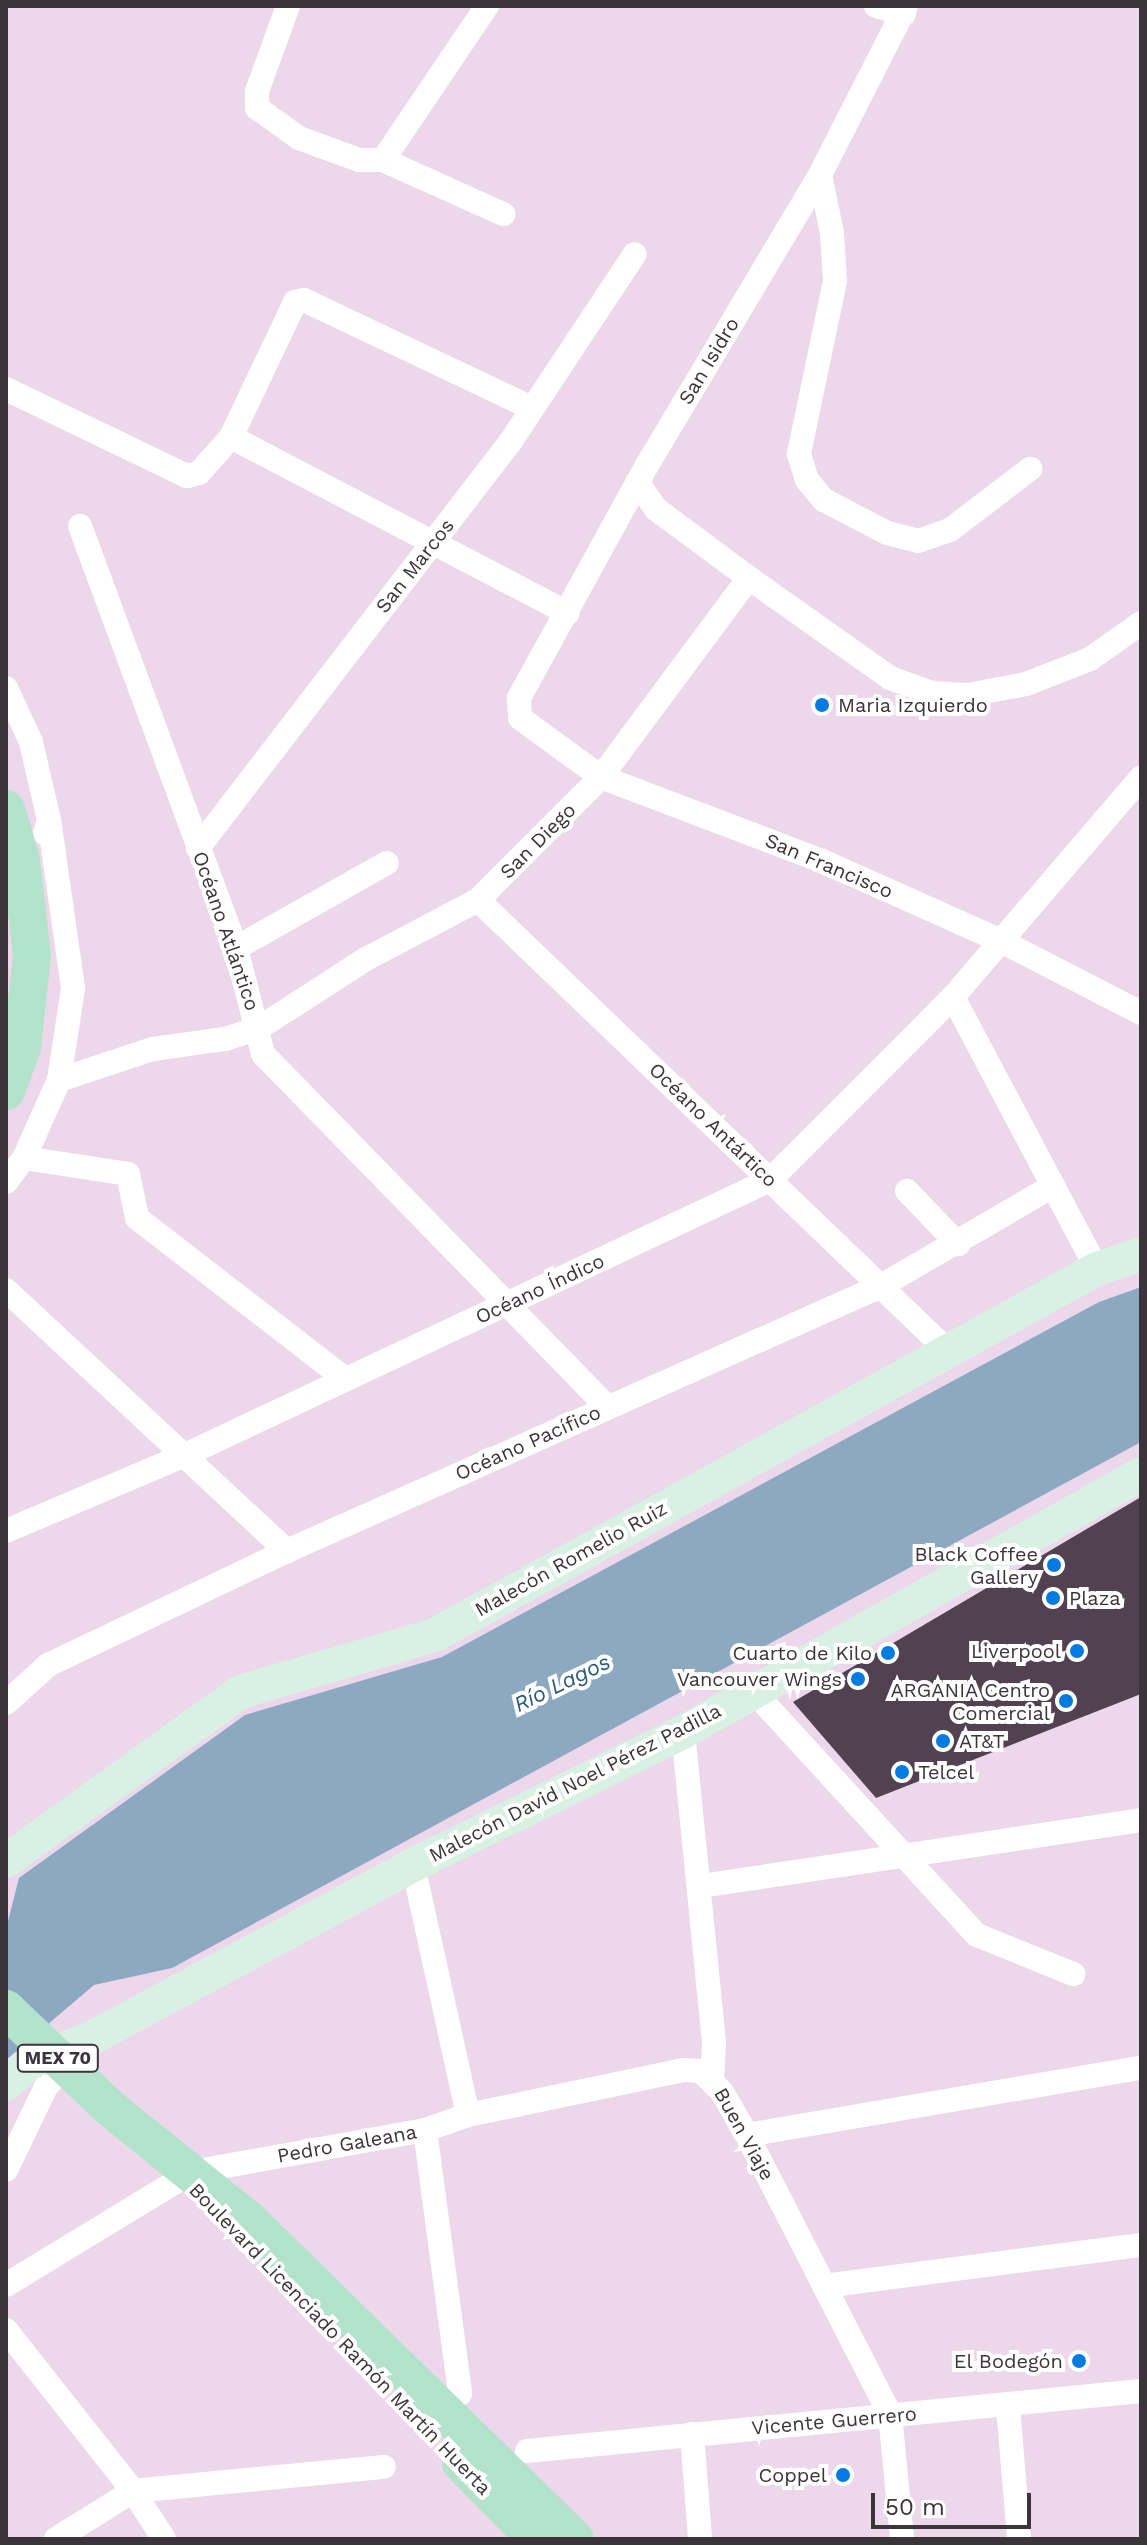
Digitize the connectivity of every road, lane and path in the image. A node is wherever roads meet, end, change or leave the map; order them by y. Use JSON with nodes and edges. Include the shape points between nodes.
{"nodes":[{"id":1,"x":288,"y":6,"type":"edge"},
{"id":2,"x":487,"y":6,"type":"edge"},
{"id":3,"x":876,"y":6,"type":"edge"},
{"id":4,"x":905,"y":10,"type":"edge"},
{"id":5,"x":383,"y":160,"type":"junction"},
{"id":6,"x":820,"y":175,"type":"junction"},
{"id":7,"x":503,"y":214,"type":"dead end"},
{"id":8,"x":635,"y":254,"type":"dead end"},
{"id":9,"x":6,"y":389,"type":"edge"},
{"id":10,"x":531,"y":408,"type":"junction"},
{"id":11,"x":231,"y":437,"type":"junction"},
{"id":12,"x":1030,"y":469,"type":"dead end"},
{"id":13,"x":637,"y":482,"type":"junction"},
{"id":14,"x":80,"y":526,"type":"dead end"},
{"id":15,"x":749,"y":578,"type":"junction"},
{"id":16,"x":568,"y":613,"type":"junction"},
{"id":17,"x":1141,"y":623,"type":"edge"},
{"id":18,"x":6,"y":688,"type":"edge"},
{"id":19,"x":520,"y":718,"type":"joint"},
{"id":20,"x":601,"y":777,"type":"junction"},
{"id":21,"x":1141,"y":778,"type":"edge"},
{"id":22,"x":6,"y":809,"type":"edge"},
{"id":23,"x":49,"y":820,"type":"junction"},
{"id":24,"x":198,"y":848,"type":"junction"},
{"id":25,"x":387,"y":863,"type":"dead end"},
{"id":26,"x":478,"y":900,"type":"junction"},
{"id":27,"x":26,"y":903,"type":"junction"},
{"id":28,"x":999,"y":940,"type":"junction"},
{"id":29,"x":236,"y":948,"type":"junction"},
{"id":30,"x":953,"y":997,"type":"junction"},
{"id":31,"x":1141,"y":1013,"type":"edge"},
{"id":32,"x":259,"y":1028,"type":"junction"},
{"id":33,"x":59,"y":1080,"type":"junction"},
{"id":34,"x":6,"y":1091,"type":"edge"},
{"id":35,"x":24,"y":1158,"type":"junction"},
{"id":36,"x":770,"y":1180,"type":"junction"},
{"id":37,"x":6,"y":1182,"type":"edge"},
{"id":38,"x":1053,"y":1186,"type":"junction"},
{"id":39,"x":907,"y":1191,"type":"dead end"},
{"id":40,"x":958,"y":1244,"type":"junction"},
{"id":41,"x":1141,"y":1254,"type":"edge"},
{"id":42,"x":1097,"y":1269,"type":"junction"},
{"id":43,"x":881,"y":1286,"type":"junction"},
{"id":44,"x":6,"y":1290,"type":"edge"},
{"id":45,"x":508,"y":1305,"type":"junction"},
{"id":46,"x":947,"y":1350,"type":"junction"},
{"id":47,"x":344,"y":1378,"type":"junction"},
{"id":48,"x":608,"y":1407,"type":"junction"},
{"id":49,"x":185,"y":1455,"type":"junction"},
{"id":50,"x":1141,"y":1474,"type":"edge"},
{"id":51,"x":6,"y":1531,"type":"edge"},
{"id":52,"x":287,"y":1551,"type":"junction"},
{"id":53,"x":754,"y":1692,"type":"junction"},
{"id":54,"x":6,"y":1703,"type":"edge"},
{"id":55,"x":683,"y":1732,"type":"junction"},
{"id":56,"x":1141,"y":1820,"type":"edge"},
{"id":57,"x":903,"y":1856,"type":"junction"},
{"id":58,"x":6,"y":1861,"type":"edge"},
{"id":59,"x":413,"y":1865,"type":"junction"},
{"id":60,"x":701,"y":1886,"type":"junction"},
{"id":61,"x":1073,"y":1974,"type":"dead end"},
{"id":62,"x":6,"y":2009,"type":"edge"},
{"id":63,"x":90,"y":2039,"type":"junction"},
{"id":64,"x":1141,"y":2068,"type":"edge"},
{"id":65,"x":712,"y":2079,"type":"junction"},
{"id":66,"x":6,"y":2084,"type":"edge"},
{"id":67,"x":468,"y":2115,"type":"junction"},
{"id":68,"x":425,"y":2130,"type":"junction"},
{"id":69,"x":747,"y":2135,"type":"junction"},
{"id":70,"x":181,"y":2168,"type":"junction"},
{"id":71,"x":6,"y":2170,"type":"edge"},
{"id":72,"x":1141,"y":2245,"type":"edge"},
{"id":73,"x":6,"y":2285,"type":"edge"},
{"id":74,"x":824,"y":2286,"type":"junction"},
{"id":75,"x":6,"y":2330,"type":"edge"},
{"id":76,"x":1141,"y":2391,"type":"edge"},
{"id":77,"x":460,"y":2394,"type":"dead end"},
{"id":78,"x":1008,"y":2407,"type":"junction"},
{"id":79,"x":890,"y":2414,"type":"junction"},
{"id":80,"x":692,"y":2434,"type":"junction"},
{"id":81,"x":527,"y":2451,"type":"dead end"},
{"id":82,"x":384,"y":2467,"type":"dead end"},
{"id":83,"x":133,"y":2491,"type":"junction"},
{"id":84,"x":56,"y":2539,"type":"edge"},
{"id":85,"x":164,"y":2539,"type":"edge"},
{"id":86,"x":536,"y":2539,"type":"edge"},
{"id":87,"x":575,"y":2539,"type":"edge"},
{"id":88,"x":700,"y":2539,"type":"edge"},
{"id":89,"x":902,"y":2539,"type":"edge"},
{"id":90,"x":1019,"y":2539,"type":"edge"}],
"edges":[{"from":1,"to":5,"type":"street","via":[[261,77],[257,108],[299,138],[359,160]]},
{"from":2,"to":5,"type":"street"},
{"from":3,"to":4,"type":"street"},
{"from":4,"to":6,"type":"street","name":"San Isidro"},
{"from":5,"to":7,"type":"street"},
{"from":6,"to":12,"type":"street","via":[[835,281],[799,454],[807,480],[824,500],[887,533],[918,541],[950,530]]},
{"from":6,"to":13,"type":"street","name":"San Isidro"},
{"from":8,"to":10,"type":"street","name":"San Marcos"},
{"from":9,"to":11,"type":"street","via":[[187,476],[199,473]]},
{"from":10,"to":11,"type":"street","via":[[304,300],[295,302]]},
{"from":10,"to":24,"type":"street","name":"San Marcos"},
{"from":11,"to":16,"type":"street"},
{"from":13,"to":15,"type":"street","via":[[656,509]]},
{"from":13,"to":16,"type":"street","name":"San Isidro"},
{"from":14,"to":24,"type":"street","name":"Océano Atlántico"},
{"from":15,"to":17,"type":"street","via":[[890,678],[932,693],[968,695],[1026,684],[1090,659]]},
{"from":15,"to":20,"type":"street","name":"San Diego"},
{"from":16,"to":19,"type":"street","name":"San Isidro","via":[[519,698]]},
{"from":18,"to":23,"type":"street","via":[[31,742]]},
{"from":19,"to":20,"type":"street","name":"San Francisco"},
{"from":20,"to":26,"type":"street","name":"San Diego"},
{"from":20,"to":28,"type":"street","name":"San Francisco","via":[[820,860]]},
{"from":21,"to":28,"type":"street","name":"Océano Índico"},
{"from":22,"to":27,"type":"main road"},
{"from":23,"to":27,"type":"street"},
{"from":23,"to":33,"type":"street","via":[[73,988]]},
{"from":24,"to":29,"type":"street","name":"Océano Atlántico"},
{"from":25,"to":29,"type":"street"},
{"from":26,"to":32,"type":"street","name":"San Diego","via":[[366,959]]},
{"from":26,"to":36,"type":"street","name":"Océano Antártico"},
{"from":27,"to":34,"type":"main road","via":[[32,955],[22,1047]]},
{"from":28,"to":30,"type":"street","name":"Océano Índico"},
{"from":28,"to":31,"type":"street","name":"San Francisco"},
{"from":29,"to":32,"type":"street","name":"Océano Atlántico"},
{"from":30,"to":36,"type":"street","name":"Océano Índico"},
{"from":30,"to":38,"type":"street"},
{"from":32,"to":33,"type":"street","name":"San Diego","via":[[225,1039],[153,1049]]},
{"from":32,"to":45,"type":"street","name":"Océano Atlántico","via":[[263,1054]]},
{"from":33,"to":35,"type":"street"},
{"from":35,"to":37,"type":"street"},
{"from":35,"to":47,"type":"street","via":[[128,1174],[137,1218]]},
{"from":36,"to":43,"type":"street","name":"Océano Antártico"},
{"from":36,"to":45,"type":"street","name":"Océano Índico"},
{"from":38,"to":40,"type":"street","name":"Océano Pacífico"},
{"from":38,"to":42,"type":"street"},
{"from":39,"to":40,"type":"street"},
{"from":40,"to":43,"type":"street","name":"Océano Pacífico"},
{"from":41,"to":42,"type":"street","name":"Malecón Romelio Ruiz"},
{"from":42,"to":46,"type":"street","name":"Malecón Romelio Ruiz"},
{"from":43,"to":46,"type":"street","name":"Océano Antártico"},
{"from":43,"to":48,"type":"street","name":"Océano Pacífico"},
{"from":44,"to":49,"type":"street"},
{"from":45,"to":47,"type":"street","name":"Océano Índico"},
{"from":45,"to":48,"type":"street","name":"Océano Atlántico"},
{"from":46,"to":58,"type":"street","name":"Malecón Romelio Ruiz","via":[[435,1635],[240,1692]]},
{"from":47,"to":49,"type":"street","name":"Océano Índico"},
{"from":48,"to":52,"type":"street","name":"Océano Pacífico"},
{"from":49,"to":51,"type":"street","name":"Océano Índico"},
{"from":49,"to":52,"type":"street"},
{"from":50,"to":53,"type":"street","name":"Malecón David Noel Pérez Padilla"},
{"from":52,"to":54,"type":"street","name":"Océano Pacífico","via":[[48,1665]]},
{"from":53,"to":55,"type":"street","name":"Malecón David Noel Pérez Padilla"},
{"from":53,"to":57,"type":"street"},
{"from":55,"to":59,"type":"street","name":"Malecón David Noel Pérez Padilla"},
{"from":55,"to":60,"type":"street","name":"Buen Viaje"},
{"from":56,"to":57,"type":"street"},
{"from":57,"to":60,"type":"street"},
{"from":57,"to":61,"type":"street","via":[[977,1935]]},
{"from":59,"to":63,"type":"street","name":"Malecón David Noel Pérez Padilla"},
{"from":59,"to":67,"type":"street"},
{"from":60,"to":65,"type":"street","name":"Buen Viaje"},
{"from":62,"to":70,"type":"main road","number":"MEX 70"},
{"from":63,"to":66,"type":"street","name":"Malecón David Noel Pérez Padilla","via":[[32,2061]]},
{"from":63,"to":71,"type":"street","via":[[46,2087]]},
{"from":64,"to":69,"type":"street"},
{"from":65,"to":67,"type":"street","name":"Pedro Galeana","via":[[701,2071],[683,2070]]},
{"from":65,"to":69,"type":"street","name":"Buen Viaje"},
{"from":67,"to":68,"type":"street","name":"Pedro Galeana"},
{"from":68,"to":70,"type":"street","name":"Pedro Galeana"},
{"from":68,"to":77,"type":"street"},
{"from":69,"to":74,"type":"street","name":"Buen Viaje"},
{"from":70,"to":73,"type":"street","name":"Pedro Galeana"},
{"from":70,"to":86,"type":"main road","name":"Boulevard Licenciado Ramón Martín Huerta"},
{"from":70,"to":87,"type":"main road","name":"Boulevard Licenciado Ramón Martín Huerta","via":[[249,2220]]},
{"from":72,"to":74,"type":"street"},
{"from":74,"to":79,"type":"street","name":"Buen Viaje"},
{"from":75,"to":83,"type":"street"},
{"from":76,"to":78,"type":"street","name":"Vicente Guerrero"},
{"from":78,"to":79,"type":"street","name":"Vicente Guerrero"},
{"from":78,"to":90,"type":"street"},
{"from":79,"to":80,"type":"street","name":"Vicente Guerrero"},
{"from":79,"to":89,"type":"street"},
{"from":80,"to":81,"type":"street","name":"Vicente Guerrero"},
{"from":80,"to":88,"type":"street"},
{"from":82,"to":83,"type":"street"},
{"from":83,"to":84,"type":"street"},
{"from":83,"to":85,"type":"street"}]}
